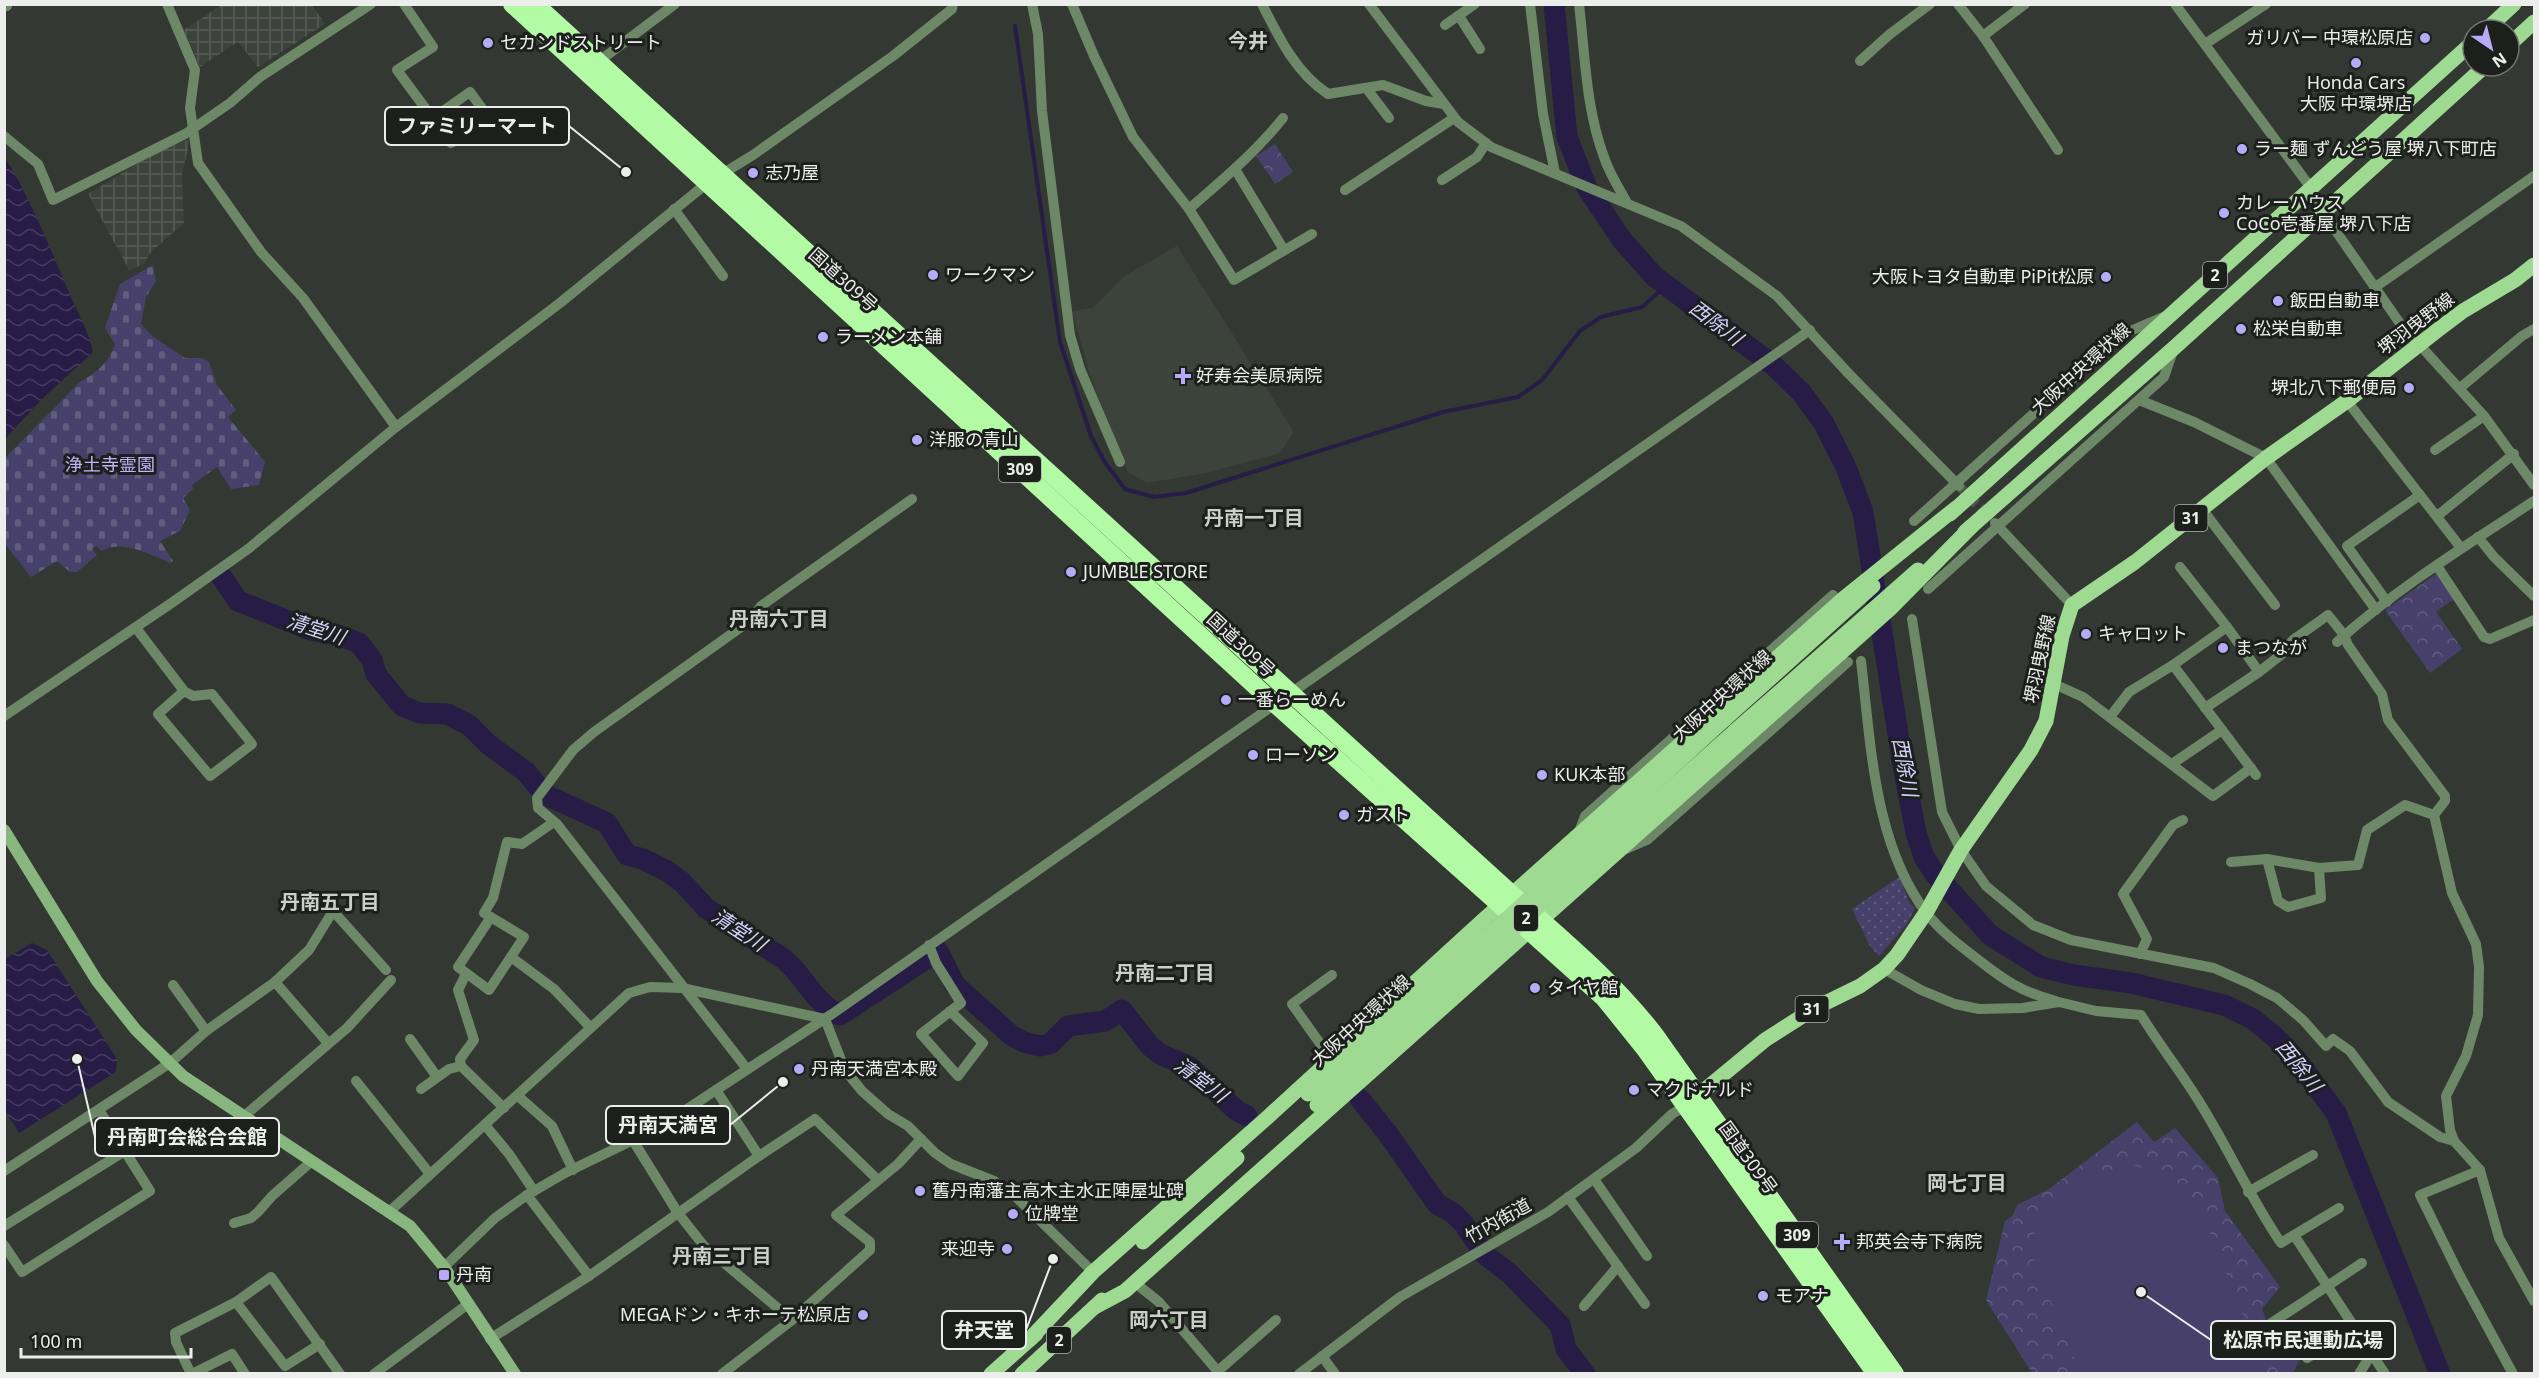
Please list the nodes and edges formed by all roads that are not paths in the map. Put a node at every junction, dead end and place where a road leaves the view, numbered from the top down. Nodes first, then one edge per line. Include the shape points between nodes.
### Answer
1 (167, 4) edge
2 (371, 4) edge
3 (404, 4) edge
4 (512, 4) edge
5 (535, 4) edge
6 (675, 4) edge
7 (953, 4) edge
8 (1032, 4) edge
9 (1072, 4) edge
10 (1262, 4) edge
11 (1369, 4) edge
12 (1475, 4) edge
13 (1530, 4) edge
14 (1580, 4) edge
15 (1930, 4) edge
16 (1958, 4) edge
17 (2025, 4) edge
18 (2175, 4) edge
19 (2514, 4) edge
20 (2270, 5) edge
21 (1459, 16) junction
22 (2499, 18) edge
23 (2535, 22) edge
24 (1444, 25) dead end
25 (2521, 34) edge
26 (1983, 36) junction
27 (2205, 44) junction
28 (1480, 50) dead end
29 (2461, 53) edge
30 (1860, 61) dead end
31 (598, 62) junction
32 (2472, 78) edge
33 (1367, 89) junction
34 (1444, 104) junction
35 (433, 118) junction
36 (1283, 118) dead end
37 (1389, 118) dead end
38 (1454, 118) junction
39 (192, 129) junction
40 (4, 136) edge
41 (1486, 143) junction
42 (2058, 150) dead end
43 (1235, 169) junction
44 (1557, 174) junction
45 (2535, 176) edge
46 (713, 180) junction
47 (1442, 180) dead end
48 (2312, 188) junction
49 (1345, 189) dead end
50 (1622, 201) junction
51 (674, 209) junction
52 (1189, 209) junction
53 (2323, 211) junction
54 (1312, 234) dead end
55 (1284, 250) junction
56 (2535, 265) edge
57 (723, 276) dead end
58 (2374, 288) junction
59 (2172, 313) junction
60 (2535, 329) edge
61 (1810, 330) junction
62 (2419, 345) junction
63 (2175, 347) junction
64 (2460, 388) junction
65 (2139, 400) junction
66 (2347, 401) junction
67 (2484, 416) junction
68 (396, 427) junction
69 (2434, 450) dead end
70 (2514, 454) junction
71 (2266, 458) junction
72 (1120, 462) dead end
73 (1957, 484) junction
74 (2535, 485) edge
75 (2420, 495) junction
76 (912, 499) dead end
77 (2535, 501) edge
78 (2202, 509) junction
79 (2437, 516) junction
80 (1914, 521) dead end
81 (1997, 525) junction
82 (2478, 537) junction
83 (2461, 548) junction
84 (2437, 566) junction
85 (2180, 567) dead end
86 (1928, 589) dead end
87 (1833, 595) dead end
88 (1856, 595) junction
89 (2535, 596) edge
90 (2387, 602) junction
91 (2072, 605) junction
92 (2275, 605) dead end
93 (2376, 610) junction
94 (1912, 619) dead end
95 (2535, 620) edge
96 (1861, 627) junction
97 (2227, 627) junction
98 (136, 628) junction
99 (2341, 639) junction
100 (1861, 661) dead end
101 (1848, 662) dead end
102 (2173, 665) junction
103 (2259, 672) junction
104 (2054, 684) junction
105 (184, 691) junction
106 (1292, 693) junction
107 (1275, 704) junction
108 (2205, 708) junction
109 (4, 716) edge
110 (2109, 717) junction
111 (1730, 725) junction
112 (2222, 730) junction
113 (2172, 764) junction
114 (2434, 815) junction
115 (2183, 820) dead end
116 (554, 822) junction
117 (4, 830) edge
118 (1575, 840) junction
119 (1960, 852) junction
120 (1616, 854) junction
121 (2267, 859) junction
122 (2231, 862) dead end
123 (2319, 868) junction
124 (1506, 901) junction
125 (1928, 909) junction
126 (490, 917) junction
127 (1536, 926) junction
128 (930, 947) junction
129 (2140, 954) junction
130 (511, 957) junction
131 (1884, 969) junction
132 (466, 974) junction
133 (1332, 975) dead end
134 (275, 982) junction
135 (172, 985) dead end
136 (682, 988) junction
137 (2059, 1002) junction
138 (950, 1011) junction
139 (832, 1014) junction
140 (590, 1027) junction
141 (207, 1031) junction
142 (410, 1039) dead end
143 (328, 1043) junction
144 (1331, 1059) junction
145 (170, 1064) junction
146 (461, 1066) junction
147 (747, 1069) junction
148 (437, 1077) junction
149 (356, 1081) dead end
150 (421, 1089) dead end
151 (716, 1090) junction
152 (518, 1096) junction
153 (1313, 1100) junction
154 (1692, 1101) junction
155 (504, 1108) junction
156 (99, 1110) junction
157 (243, 1116) junction
158 (485, 1125) junction
159 (921, 1139) junction
160 (2454, 1141) junction
161 (633, 1142) junction
162 (125, 1151) junction
163 (2313, 1155) dead end
164 (759, 1156) junction
165 (312, 1161) junction
166 (6, 1166) edge
167 (573, 1170) junction
168 (2480, 1170) junction
169 (430, 1174) junction
170 (1594, 1179) junction
171 (878, 1180) junction
172 (2248, 1192) junction
173 (530, 1193) junction
174 (1568, 1197) junction
175 (2339, 1208) dead end
176 (389, 1212) junction
177 (678, 1213) junction
178 (234, 1223) dead end
179 (4, 1226) edge
180 (2294, 1235) junction
181 (4, 1245) edge
182 (1647, 1256) dead end
183 (2362, 1263) dead end
184 (1618, 1266) junction
185 (444, 1267) junction
186 (1093, 1272) junction
187 (589, 1276) junction
188 (1134, 1282) junction
189 (2328, 1286) junction
190 (2535, 1301) edge
191 (236, 1302) junction
192 (468, 1304) junction
193 (1645, 1304) dead end
194 (1584, 1306) dead end
195 (1095, 1307) junction
196 (792, 1320) junction
197 (1276, 1320) dead end
198 (2270, 1324) dead end
199 (2354, 1327) junction
200 (490, 1339) junction
201 (1029, 1340) junction
202 (320, 1344) junction
203 (2372, 1353) junction
204 (1322, 1356) junction
205 (2307, 1358) dead end
206 (506, 1367) edge
207 (1219, 1372) edge
208 (192, 1374) edge
209 (245, 1374) edge
210 (340, 1374) edge
211 (374, 1374) edge
212 (515, 1374) edge
213 (722, 1374) edge
214 (991, 1374) edge
215 (1022, 1374) edge
216 (1299, 1374) edge
217 (1335, 1374) edge
218 (1876, 1374) edge
219 (1895, 1374) edge
220 (2359, 1374) edge
221 (2385, 1374) edge
222 (2513, 1374) edge

1 - 39 street via 195,70 190,108
2 - 39 street via 260,77
3 - 35 street via 433,47 397,70
4 - 46 highway, 国道309号 / 309
5 - 31 highway, 国道309号 / 309
6 - 31 street
7 - 46 street via 952,9 893,56
8 - 72 street via 1070,334 1080,369
9 - 52 street via 1133,137
10 - 33 street via 1288,53 1311,83 1328,94
11 - 34 street
12 - 21 street
13 - 44 street via 1543,114
14 - 50 street via 1597,136
15 - 30 street
16 - 26 street
17 - 26 street
18 - 27 street
19 - 22 main road
20 - 27 street
21 - 24 street
21 - 28 street
23 - 25 main road
26 - 42 street
27 - 48 street
29 - 48 main road, 大阪中央環状線 / 2
31 - 46 highway, 国道309号 / 309 via 653,110
32 - 53 main road, 2
33 - 34 street via 1383,85
33 - 37 street
34 - 38 street
35 - 35 street via 452,143 489,118 470,92
36 - 43 street
38 - 41 street
38 - 49 street
39 - 40 street via 53,200 38,164
39 - 68 street via 198,163
41 - 44 street
41 - 47 street via 1477,157
43 - 52 street
43 - 55 street
44 - 50 street
45 - 58 street
46 - 51 street
46 - 106 highway, 国道309号 / 309
46 - 107 highway, 国道309号 / 309
48 - 53 street
48 - 59 main road, 大阪中央環状線 / 2
50 - 61 street via 1681,226 1777,296
51 - 57 street
51 - 68 street via 560,303
52 - 55 street via 1234,280
53 - 58 street
53 - 63 main road, 2
54 - 55 street
56 - 62 main road, 堺羽曳野線 / 31 via 2463,311
58 - 62 street
59 - 73 street via 2128,332 2109,346
59 - 88 main road, 大阪中央環状線 / 2
60 - 64 street
61 - 73 street
61 - 106 street
62 - 64 street
62 - 66 main road, 堺羽曳野線 / 31
63 - 65 street via 2164,377
63 - 96 main road, 2
64 - 67 street
65 - 71 street
65 - 81 street
66 - 71 main road, 堺羽曳野線 / 31
66 - 75 street
67 - 69 street
67 - 70 street
68 - 98 street via 248,549
70 - 74 street
70 - 79 street
71 - 78 main road, 堺羽曳野線 / 31
71 - 93 street
73 - 80 street
75 - 79 street
75 - 90 street via 2346,546
76 - 116 street via 761,606 751,620 573,750 537,798 538,808
77 - 82 street
78 - 91 main road, 堺羽曳野線 / 31
78 - 92 street
79 - 83 street
81 - 86 street
81 - 91 street
82 - 83 street
82 - 89 street
83 - 84 street
84 - 90 street
84 - 95 street via 2484,637 2490,639
85 - 97 street
87 - 118 street via 1586,816
88 - 111 main road, 大阪中央環状線 / 2
88 - 118 main road
90 - 93 street
91 - 104 main road, 堺羽曳野線 / 31
93 - 99 street
94 - 119 street via 1942,812
96 - 111 main road, 大阪中央環状線 / 2
96 - 120 main road
97 - 102 street
97 - 103 street
98 - 105 street
98 - 109 street
99 - 103 street via 2328,615 2293,640
99 - 114 street via 2382,694 2388,720 2445,796
100 - 125 street via 1881,807 1897,860
101 - 120 street via 1647,840
102 - 108 street
102 - 110 street via 2129,692
103 - 108 street
104 - 110 street via 2083,697
104 - 119 main road, 堺羽曳野線 / 31 via 2046,721 2031,750
105 - 105 street via 193,696 212,694 252,744 210,776 158,714
106 - 107 street
106 - 124 highway, 国道309号 / 309
107 - 124 highway, 国道309号 / 309
107 - 128 street
108 - 112 street
110 - 113 street
111 - 153 main road, 大阪中央環状線 / 2, bridge via 1512,914
112 - 113 street
112 - 113 street via 2253,772 2213,796
114 - 123 street via 2405,806 2367,830 2358,865
114 - 160 street via 2452,893 2476,944 2479,967 2478,1015 2466,1056 2446,1096
115 - 129 street via 2173,825 2123,894 2147,939
116 - 126 street via 522,844 507,842 493,898 484,913
116 - 136 street
117 - 145 street via 97,981 136,1030
118 - 124 main road
119 - 125 main road, 堺羽曳野線 / 31
119 - 129 street via 1986,886 2033,925 2071,940
120 - 127 main road
121 - 122 street
121 - 123 street
121 - 123 street via 2278,901 2288,907 2321,897
124 - 127 highway, 国道309号 / 309
124 - 144 main road
125 - 131 main road, 堺羽曳野線 / 31
125 - 137 street via 1946,935 1997,975 2028,994
126 - 130 street via 524,937
126 - 132 street via 458,968
127 - 154 highway, 国道309号 / 309
127 - 188 main road
128 - 138 street via 961,1003
128 - 139 street
129 - 160 street via 2214,968 2277,998 2326,1046 2333,1039 2350,1051 2388,1102 2440,1137
130 - 132 street via 489,990
130 - 140 street via 554,989
131 - 137 street via 1921,990 1979,1009
131 - 154 main road, 堺羽曳野線 / 31 via 1765,1040
132 - 146 street via 458,990 474,1040 460,1059
133 - 144 street via 1292,1004
134 - 141 street
134 - 143 street
134 - 143 street via 309,950 333,911 388,975 346,1028
135 - 141 street
136 - 139 street
136 - 140 street via 650,987 629,993
136 - 147 street
137 - 172 street via 2096,1011 2141,1015 2196,1096
138 - 138 street via 921,1034 958,1076 983,1043
139 - 147 street
139 - 159 street via 845,1070 862,1091
140 - 152 street
141 - 145 street
142 - 148 street
143 - 157 street
144 - 186 main road
145 - 156 street
145 - 157 street
146 - 148 street
146 - 155 street
147 - 151 street
148 - 150 street
149 - 169 street
151 - 161 street
151 - 164 street
152 - 155 street
152 - 167 street via 552,1126
153 - 195 main road, 大阪中央環状線 / 2
153 - 201 main road, 大阪中央環状線 / 2
154 - 170 street, 竹内街道
154 - 218 highway, 国道309号 / 309
154 - 219 highway, 国道309号 / 309
155 - 158 street
156 - 162 street
156 - 166 street
157 - 165 street
158 - 169 street
158 - 173 street via 509,1154
159 - 171 street
159 - 186 street via 951,1164 994,1181 1016,1197
160 - 168 street
161 - 167 street
161 - 177 street
162 - 179 street
162 - 181 street via 150,1191 22,1272
163 - 172 street
164 - 171 street via 815,1119
164 - 177 street
165 - 176 street
165 - 178 street via 251,1218
167 - 173 street
168 - 190 street via 2499,1238
168 - 222 street via 2420,1195
169 - 176 street
170 - 174 street, 竹内街道
170 - 182 street
171 - 196 street via 836,1215 870,1242 870,1250
172 - 180 street via 2280,1243
173 - 185 street via 495,1218
173 - 187 street
174 - 184 street
174 - 204 street, 竹内街道 via 1513,1234 1400,1297
175 - 180 street
176 - 185 street via 410,1226
177 - 187 street
177 - 196 street via 704,1246
180 - 189 street
183 - 189 street
184 - 193 street
184 - 194 street
185 - 192 street
186 - 201 main road
187 - 200 street
188 - 195 main road
188 - 207 street via 1159,1302
189 - 198 street
189 - 199 street
191 - 202 street via 285,1366
191 - 202 street via 271,1277
191 - 208 street via 175,1333
192 - 200 street
192 - 211 street
195 - 215 main road, 大阪中央環状線 / 2
196 - 213 street
197 - 207 street
199 - 203 street
199 - 205 street
200 - 206 street
201 - 214 main road, 大阪中央環状線 / 2
202 - 210 street
203 - 220 street
203 - 221 street
204 - 216 street, 竹内街道
204 - 217 street
206 - 212 street
208 - 209 street via 232,1354

